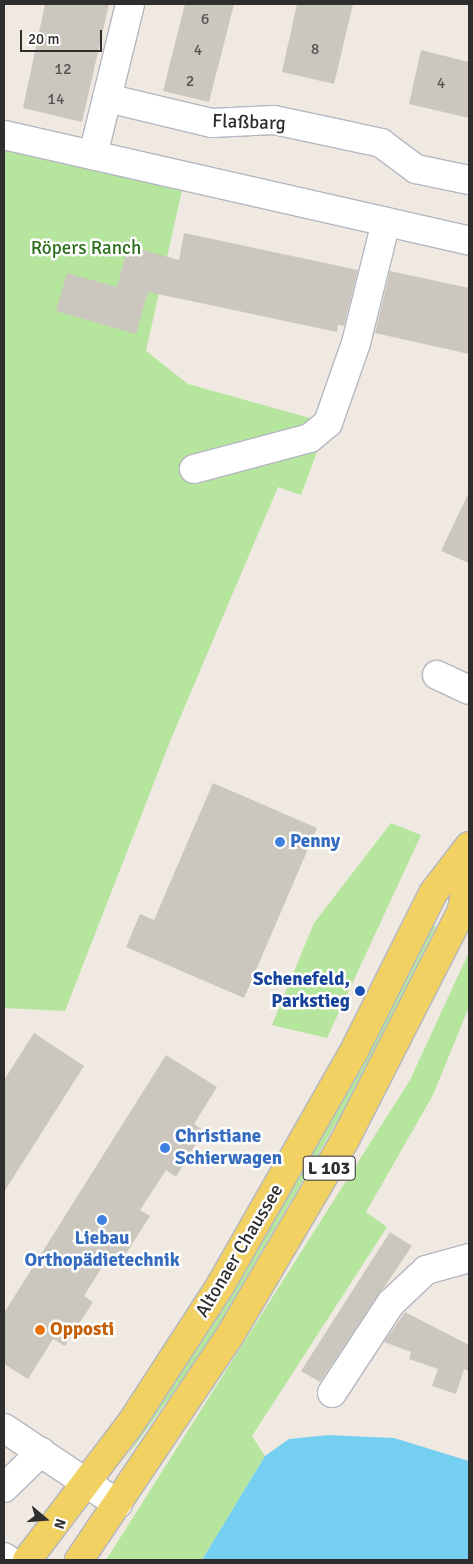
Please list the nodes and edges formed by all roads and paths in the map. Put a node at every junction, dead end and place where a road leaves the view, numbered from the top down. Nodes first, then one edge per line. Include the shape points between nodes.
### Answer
1 (130, 4) edge
2 (107, 98) junction
3 (4, 135) edge
4 (93, 155) junction
5 (469, 180) edge
6 (386, 222) junction
7 (469, 241) edge
8 (194, 470) dead end
9 (437, 675) dead end
10 (469, 690) edge
11 (469, 846) edge
12 (469, 866) edge
13 (469, 1258) edge
14 (332, 1393) dead end
15 (4, 1428) edge
16 (41, 1452) junction
17 (6, 1479) edge
18 (87, 1482) junction
19 (118, 1504) junction
20 (4, 1557) edge
21 (8, 1560) edge
22 (27, 1560) edge
23 (79, 1560) edge

1 - 2 street
2 - 4 street
2 - 5 street, Flaßbarg via 212,123 274,120 349,136 381,144 416,169
3 - 4 street
4 - 6 street
6 - 7 street
6 - 8 street via 356,343 328,423 310,438
9 - 10 street
11 - 18 main road, Altonaer Chaussee / L 103 via 433,893 352,1055 259,1223 173,1359
12 - 19 main road, Altonaer Chaussee / L 103 via 462,910 344,1140 234,1329
13 - 14 street via 426,1270 391,1303
15 - 16 street
16 - 17 street
16 - 18 street
18 - 19 street
18 - 22 main road, Altonaer Chaussee / L 103
19 - 23 main road, Altonaer Chaussee / L 103
20 - 21 street

